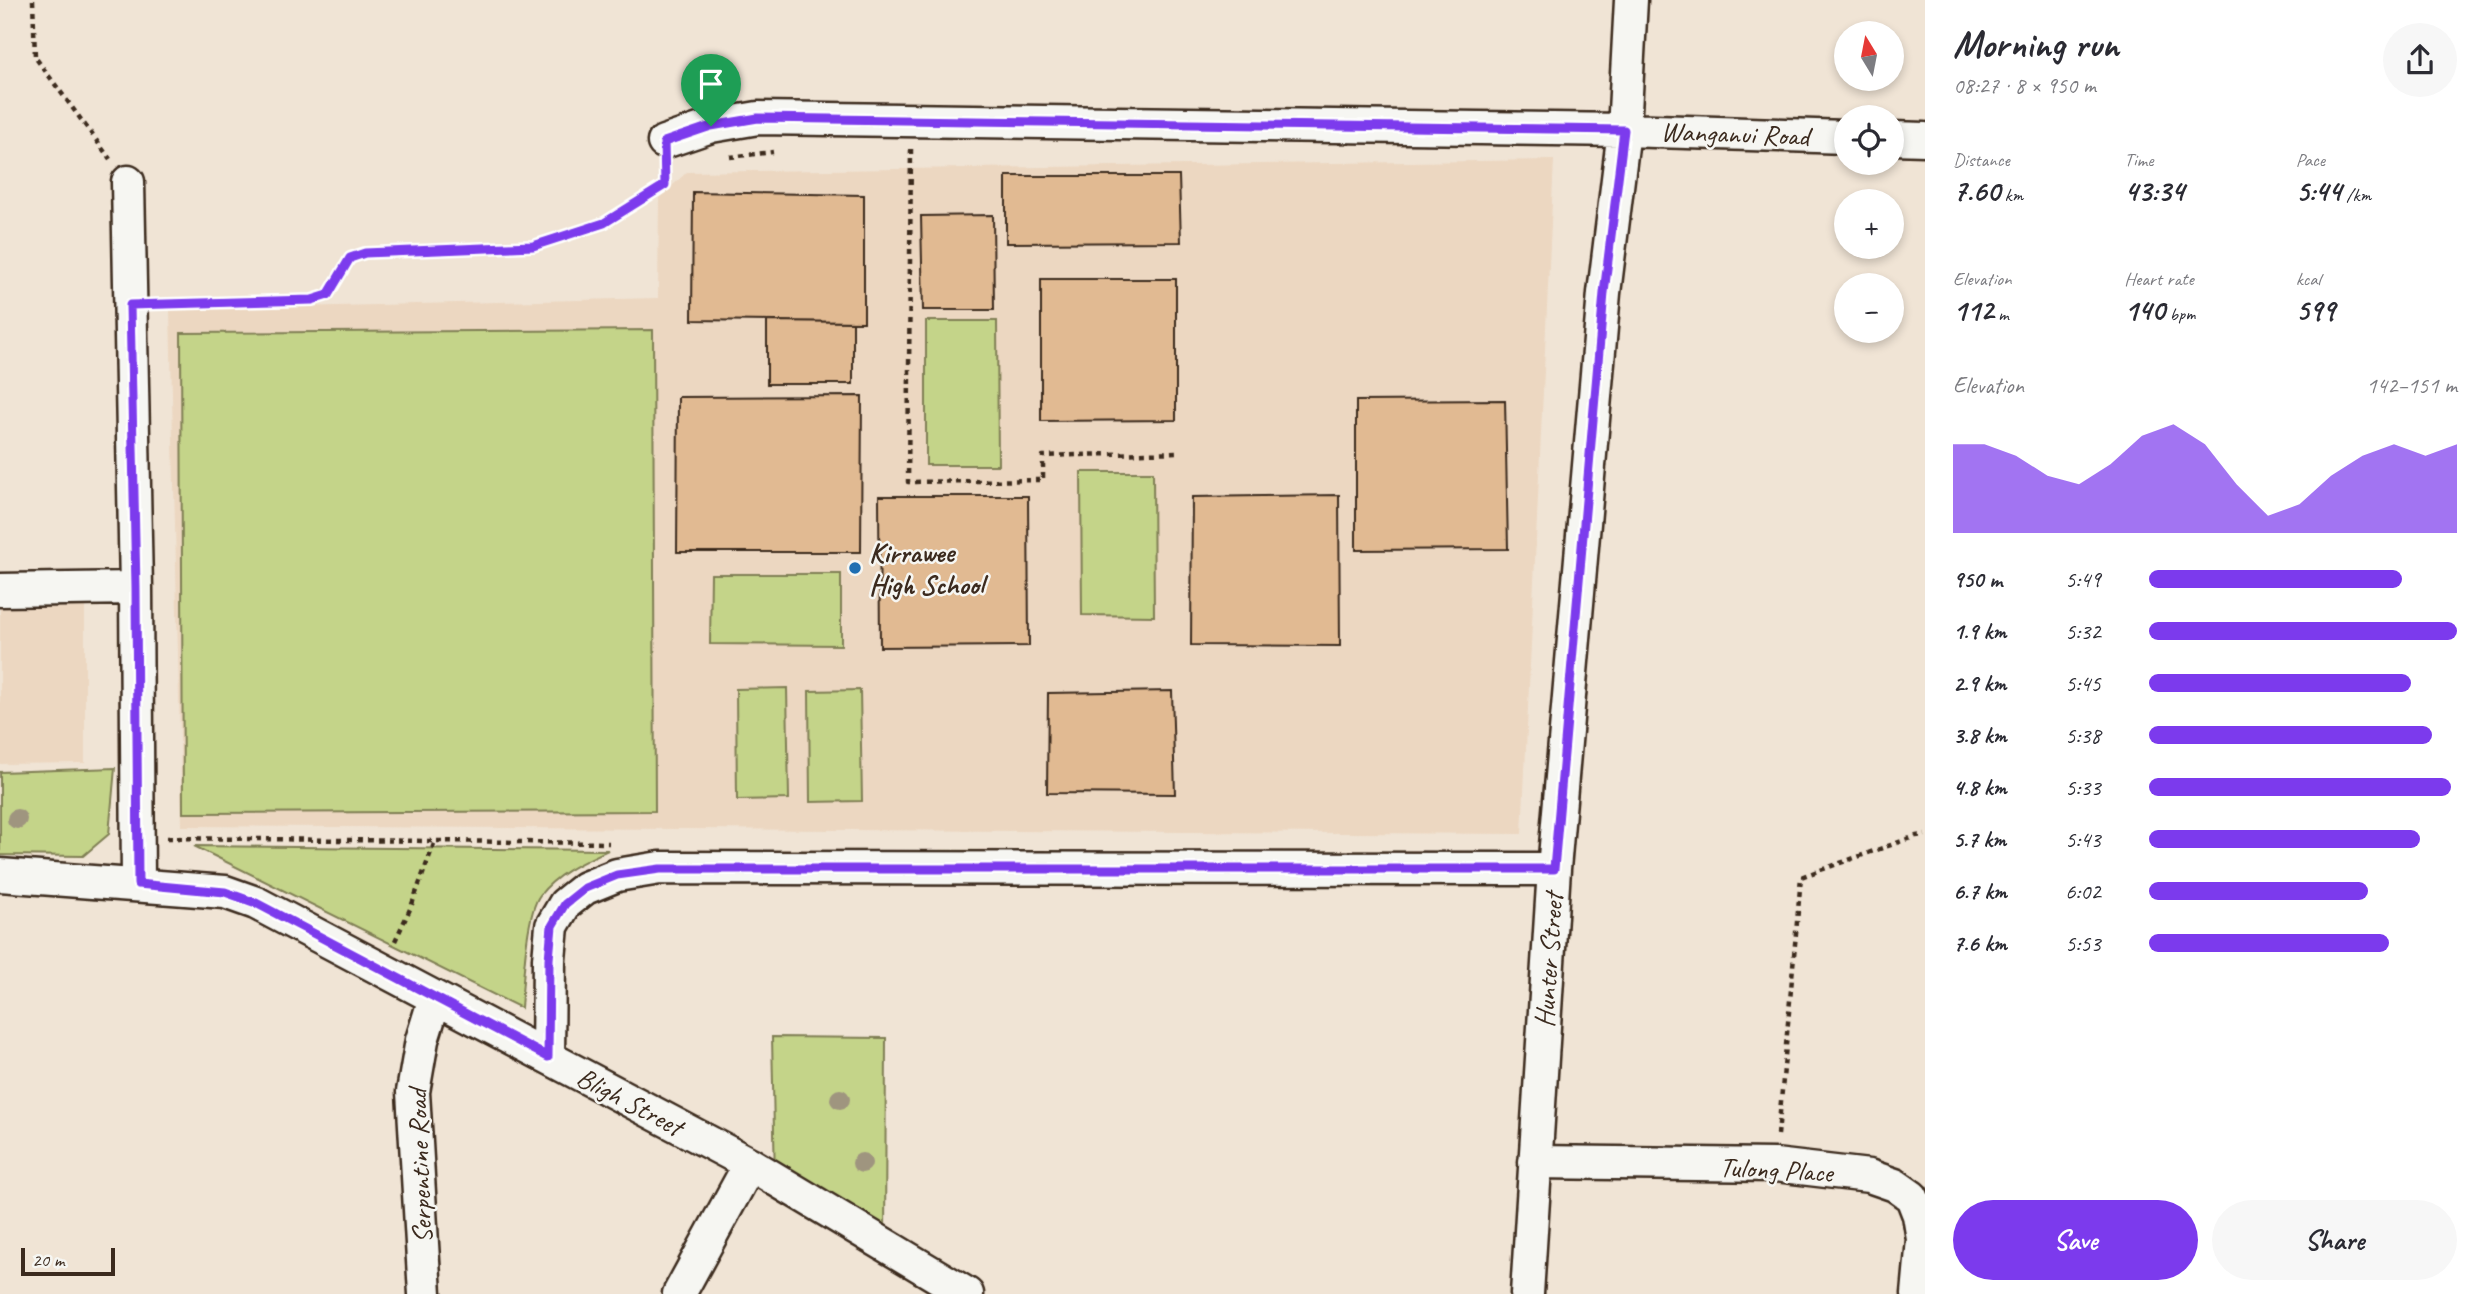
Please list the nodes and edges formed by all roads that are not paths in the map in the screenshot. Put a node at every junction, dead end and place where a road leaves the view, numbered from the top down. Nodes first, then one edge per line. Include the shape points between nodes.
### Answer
1 (1631, 0) edge
2 (1624, 130) junction
3 (1834, 137) edge
4 (1904, 138) edge
5 (1925, 139) edge
6 (664, 142) road end
7 (128, 182) road end
8 (136, 588) junction
9 (0, 590) edge
10 (1554, 869) junction
11 (0, 875) edge
12 (138, 884) junction
13 (435, 998) junction
14 (548, 1057) junction
15 (1535, 1162) junction
16 (750, 1164) junction
17 (425, 1294) edge
18 (679, 1294) edge
19 (967, 1294) edge
20 (1527, 1294) edge
21 (1918, 1294) edge

1 - 2 street, Hunter Street
2 - 3 street, Wanganui Road
2 - 6 street, Wanganui Road via 758,118 711,126
2 - 10 street, Hunter Street via 1605,280
4 - 5 street
7 - 8 street
8 - 9 street
8 - 12 street
10 - 14 street via 660,869 617,875 585,888 565,904 552,926
10 - 15 street, Hunter Street
11 - 12 street, Bligh Street
12 - 13 street, Bligh Street via 225,892 256,903
13 - 14 street, Bligh Street
13 - 17 street, Serpentine Road via 413,1092
14 - 16 street, Bligh Street
15 - 20 street, Hunter Street
15 - 21 street, Tulong Place via 1775,1166 1869,1175 1912,1197 1923,1239
16 - 18 street
16 - 19 street, Bligh Street

